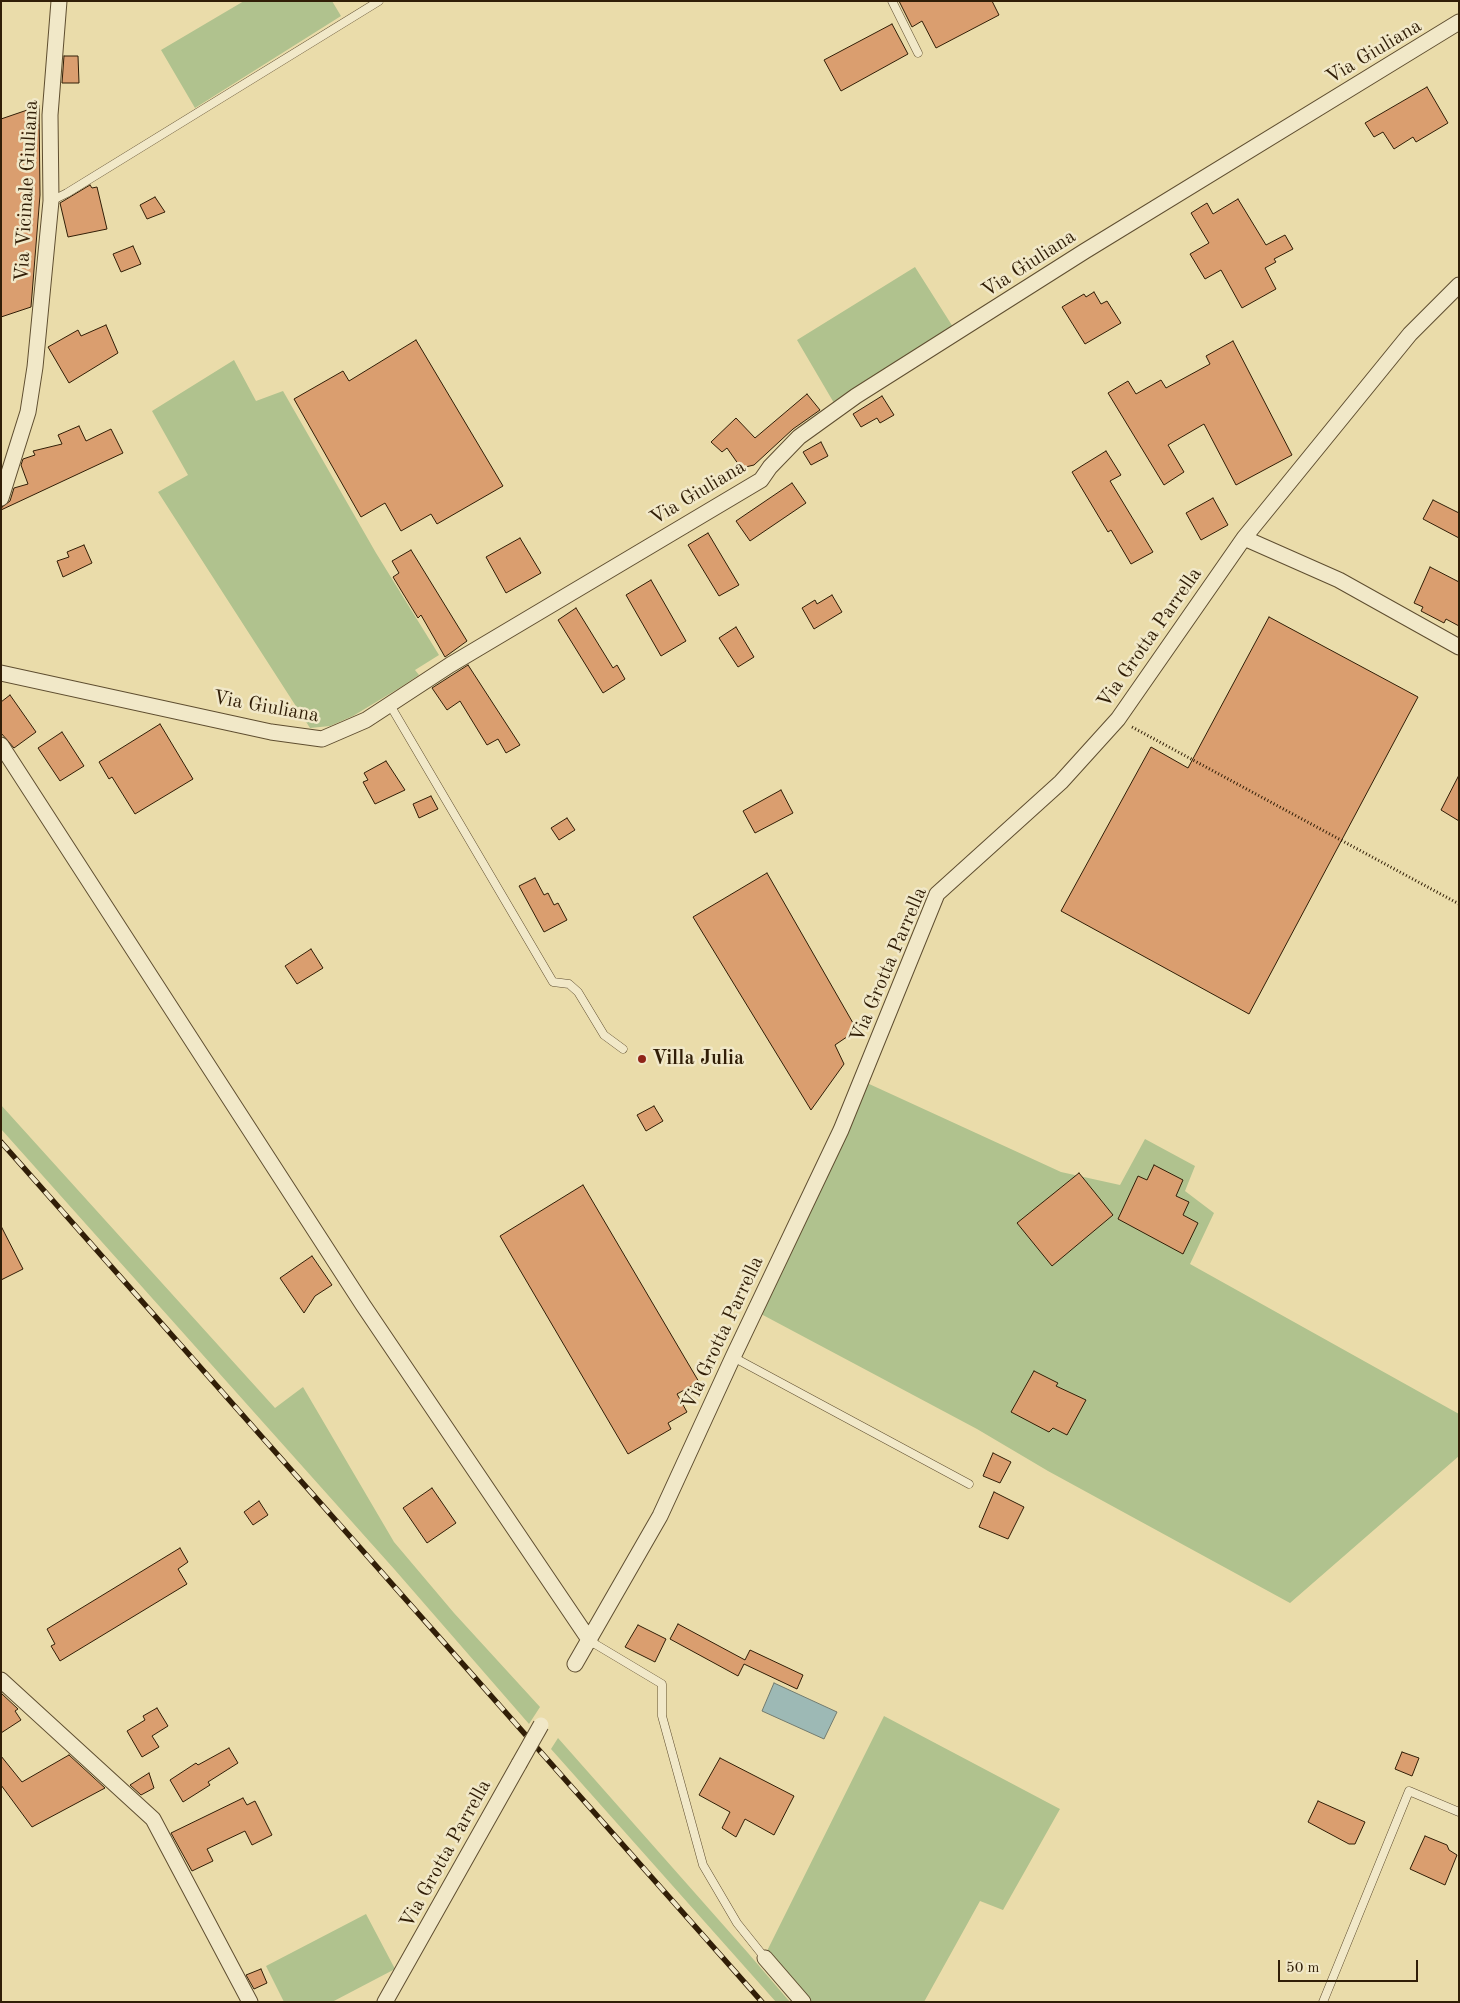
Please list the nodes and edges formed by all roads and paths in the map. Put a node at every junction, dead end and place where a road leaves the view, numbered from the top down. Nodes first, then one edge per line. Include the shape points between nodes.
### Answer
1 (59, 1) edge
2 (380, 1) edge
3 (892, 1) edge
4 (1458, 24) edge
5 (918, 53) dead end
6 (51, 201) junction
7 (1459, 285) edge
8 (1, 498) edge
9 (1244, 538) junction
10 (1459, 647) edge
11 (1, 673) edge
12 (390, 704) junction
13 (1118, 719) junction
14 (1, 745) edge
15 (1459, 904) edge
16 (622, 1049) dead end
17 (733, 1357) junction
18 (969, 1484) dead end
19 (590, 1641) junction
20 (576, 1664) dead end
21 (1, 1680) edge
22 (541, 1725) dead end
23 (1459, 1812) edge
24 (765, 1958) joint
25 (250, 2002) edge
26 (385, 2002) edge
27 (803, 2002) edge
28 (1324, 2002) edge

1 - 6 street, Via Vicinale Giuliana via 50,115
2 - 6 lane
3 - 5 lane
4 - 12 street, Via Giuliana via 1085,251 856,396 798,437 761,480
6 - 8 street, Via Vicinale Giuliana via 28,412
7 - 9 street, Via Grotta Parrella via 1410,334
9 - 10 street via 1339,580
9 - 13 street, Via Grotta Parrella
11 - 12 street, Via Giuliana via 271,732 322,740 366,720
12 - 16 lane via 553,982 569,984 578,992 604,1035
13 - 15 path
13 - 17 street, Via Grotta Parrella via 1061,782 938,894 842,1130
14 - 19 street via 363,1304
17 - 18 lane
17 - 19 street, Via Grotta Parrella via 660,1516
19 - 20 street, Via Grotta Parrella
19 - 24 lane via 662,1684 662,1716 704,1865 737,1923
21 - 25 street via 153,1819
22 - 26 street, Via Grotta Parrella, bridge
23 - 28 lane via 1410,1791
24 - 27 street

